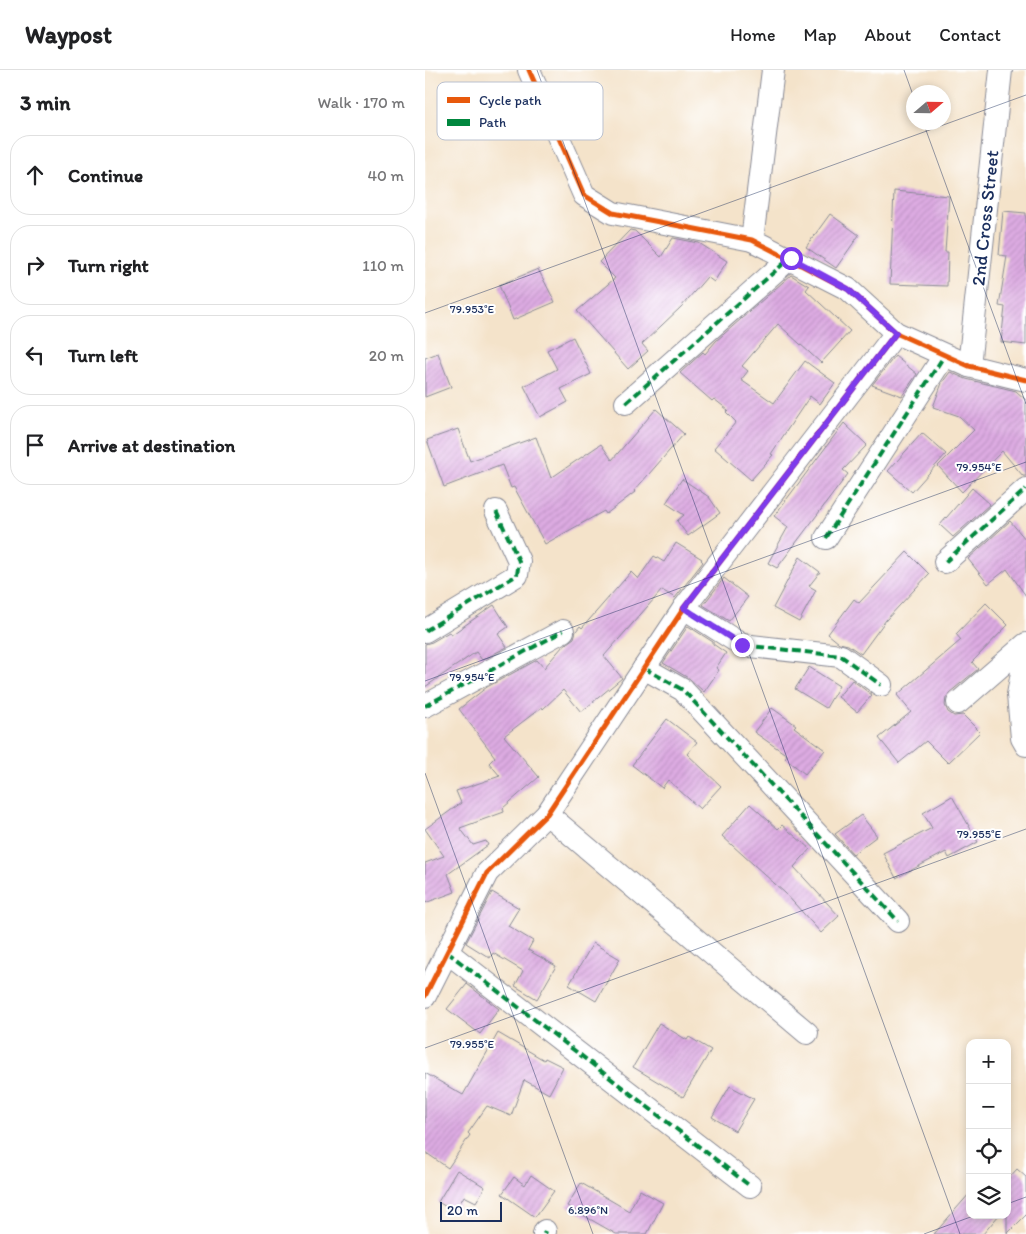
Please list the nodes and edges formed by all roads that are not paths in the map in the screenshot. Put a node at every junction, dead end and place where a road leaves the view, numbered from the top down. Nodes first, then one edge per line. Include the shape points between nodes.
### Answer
1 (529, 70) edge
2 (773, 70) edge
3 (1001, 70) edge
4 (534, 82) edge
5 (559, 140) edge
6 (752, 240) junction
7 (791, 258) junction
8 (896, 333) junction
9 (944, 356) junction
10 (969, 366) junction
11 (1026, 380) edge
12 (626, 403) dead end
13 (1026, 489) edge
14 (496, 511) dead end
15 (826, 538) dead end
16 (945, 562) dead end
17 (684, 608) junction
18 (425, 631) edge
19 (563, 631) dead end
20 (1026, 644) edge
21 (1026, 650) edge
22 (644, 668) junction
23 (881, 685) dead end
24 (957, 703) dead end
25 (425, 706) edge
26 (1026, 745) edge
27 (547, 814) junction
28 (898, 921) dead end
29 (447, 952) junction
30 (425, 996) edge
31 (807, 1033) dead end
32 (750, 1186) dead end

1 - 4 street
2 - 6 street
3 - 10 street, 2nd Cross Street
5 - 6 street via 583,195 613,213
6 - 7 street
7 - 8 street via 848,289
7 - 12 street
8 - 9 street
8 - 17 street
9 - 10 street
9 - 15 street
10 - 11 street
13 - 16 street
14 - 18 street via 519,561 517,575
17 - 22 street
17 - 23 street via 742,645 841,656
19 - 25 street
20 - 24 street
21 - 26 street via 1018,695 1022,738
22 - 27 street
22 - 28 street via 683,690
27 - 29 street via 487,873
27 - 31 street
29 - 30 street
29 - 32 street

